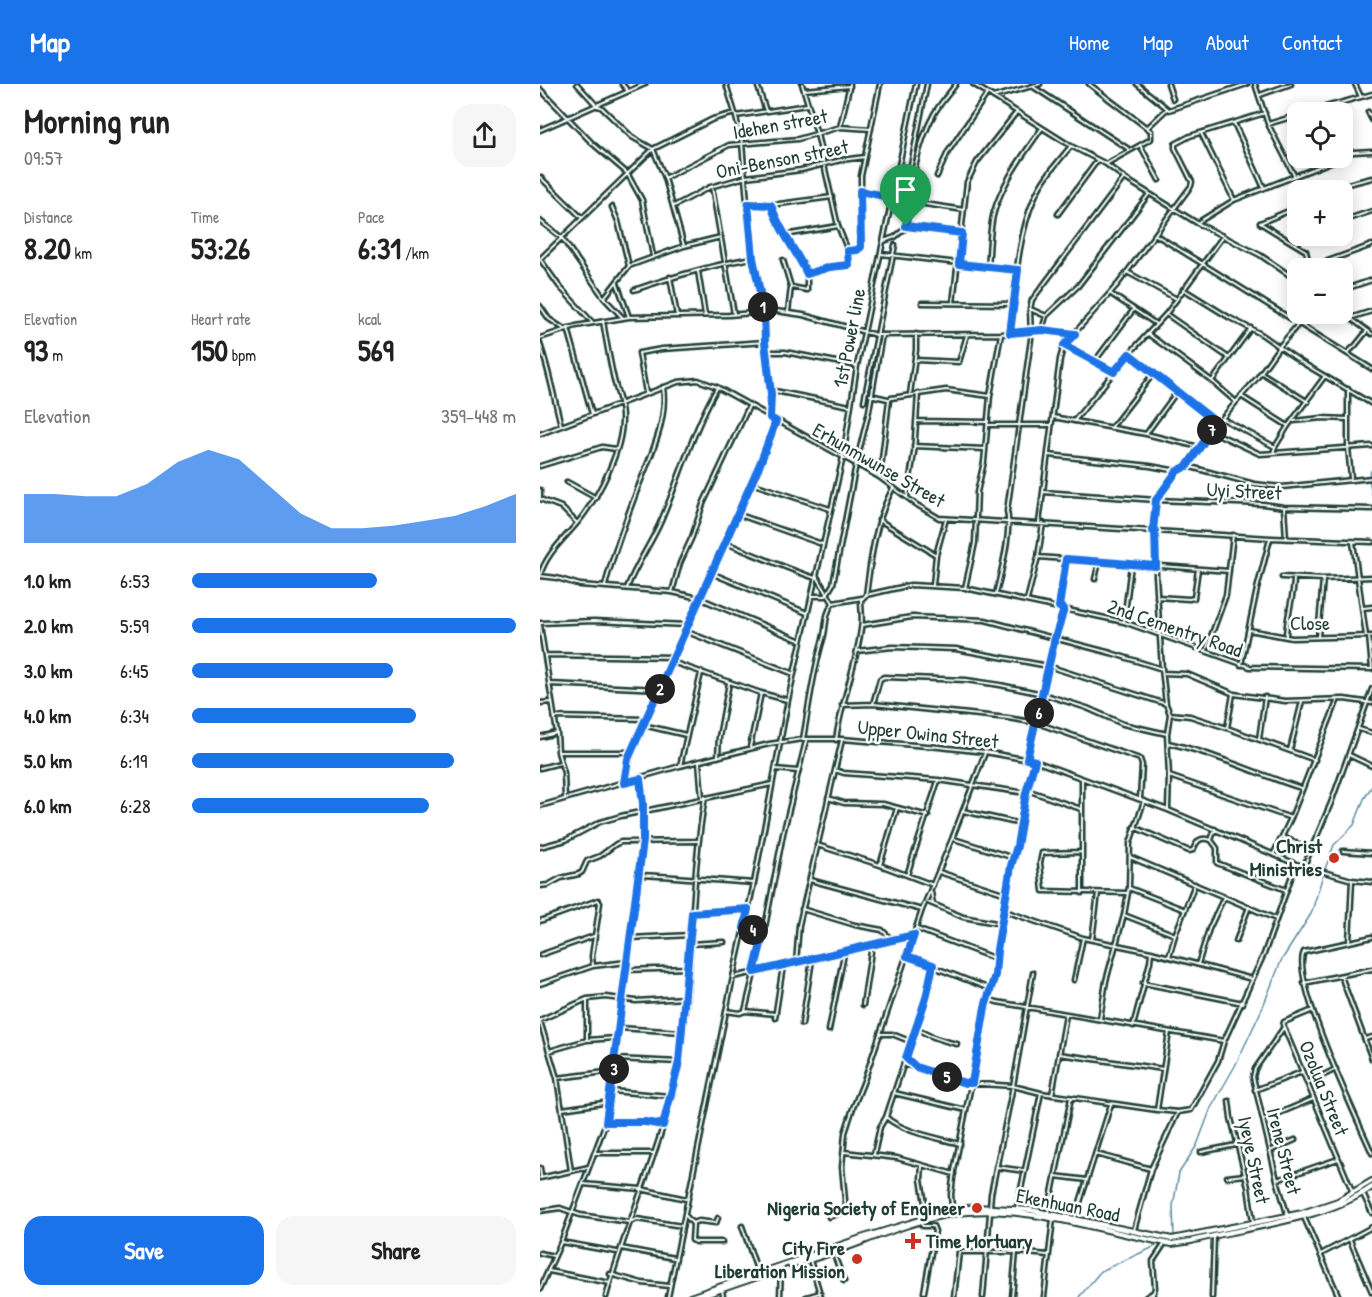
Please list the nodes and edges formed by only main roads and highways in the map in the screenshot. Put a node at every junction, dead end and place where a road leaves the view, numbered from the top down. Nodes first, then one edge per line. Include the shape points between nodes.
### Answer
1 (1372, 1181) edge
2 (1372, 1187) edge
3 (990, 1210) junction
4 (1303, 1214) junction
5 (1289, 1218) junction
6 (690, 1297) edge
7 (699, 1297) edge

1 - 4 main road, Ekenhuan Road via 1338,1201
2 - 4 main road, Ekenhuan Road via 1339,1204
3 - 5 main road, Ekenhuan Road via 1048,1213 1172,1239
3 - 5 main road, Ekenhuan Road via 1172,1244
3 - 6 main road, Ekenhuan Road via 952,1210 927,1216
3 - 7 main road, Ekenhuan Road via 920,1223
4 - 5 main road, Ekenhuan Road

